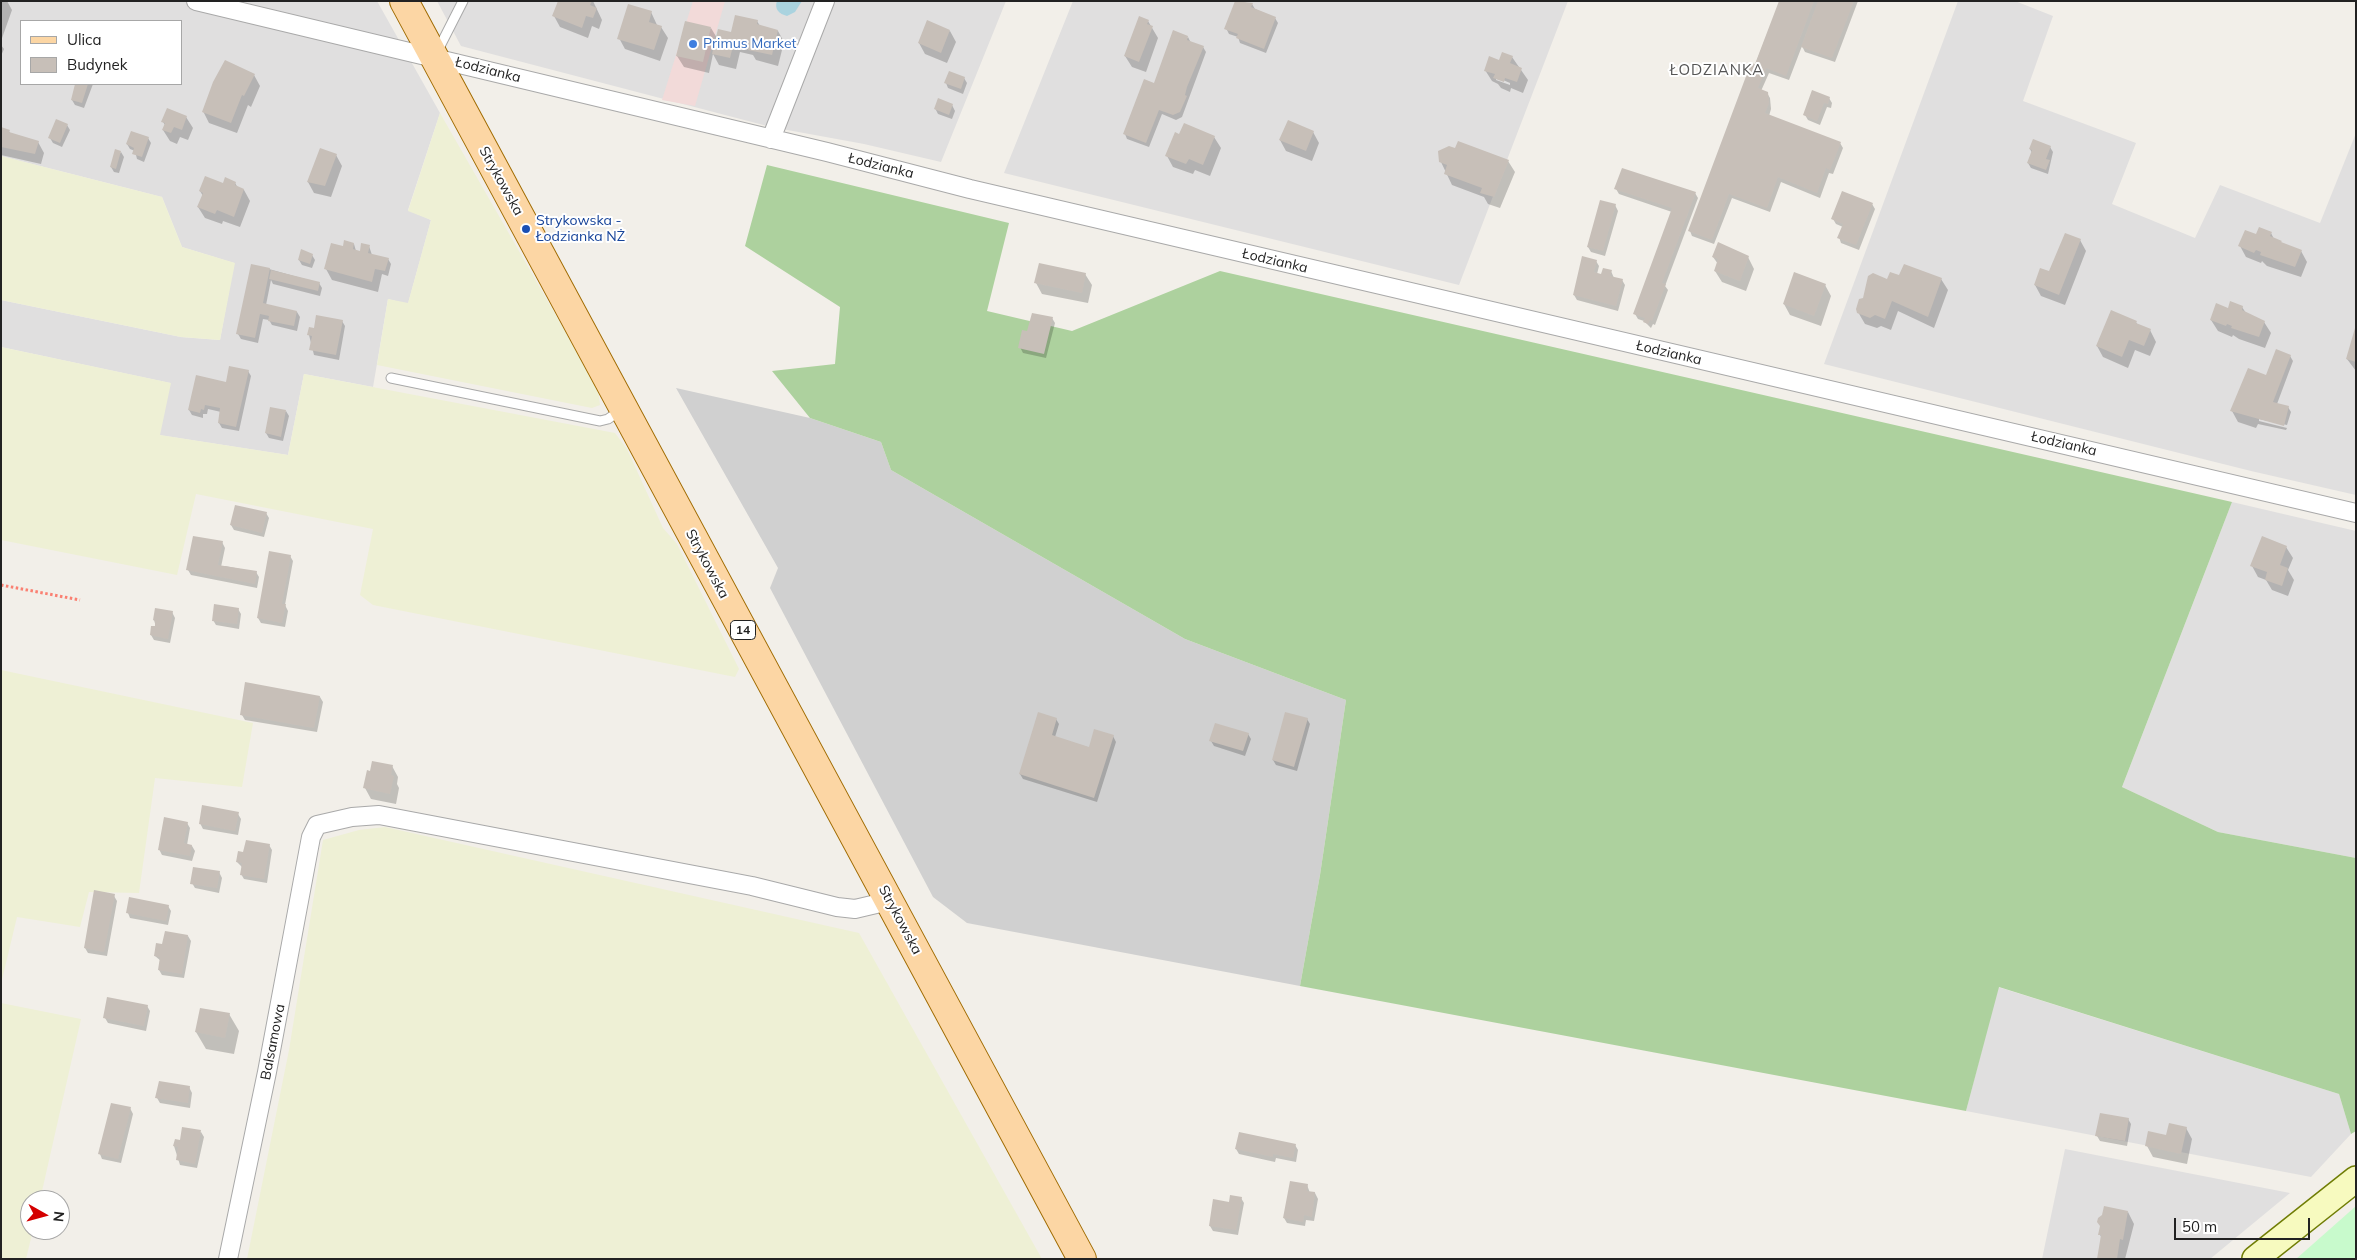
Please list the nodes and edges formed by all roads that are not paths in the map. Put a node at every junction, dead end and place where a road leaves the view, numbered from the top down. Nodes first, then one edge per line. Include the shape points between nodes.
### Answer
1 (196, 1) edge
2 (404, 1) edge
3 (463, 1) edge
4 (825, 1) edge
5 (434, 57) junction
6 (771, 139) junction
7 (391, 378) dead end
8 (624, 409) junction
9 (2356, 513) edge
10 (889, 901) junction
11 (2356, 1179) edge
12 (228, 1259) edge
13 (1082, 1259) edge
14 (2255, 1259) edge

1 - 5 street, Łodzianka
2 - 5 main road, Strykowska / 14
3 - 5 lane
4 - 6 street
5 - 6 street, Łodzianka
5 - 8 main road, Strykowska / 14
6 - 9 street, Łodzianka via 980,191
7 - 8 lane via 600,421
8 - 10 main road, Strykowska / 14
10 - 12 street, Balsamowa via 855,909 837,907 752,886 379,815 352,816 317,825 311,837
10 - 13 main road, Strykowska / 14
11 - 14 street

